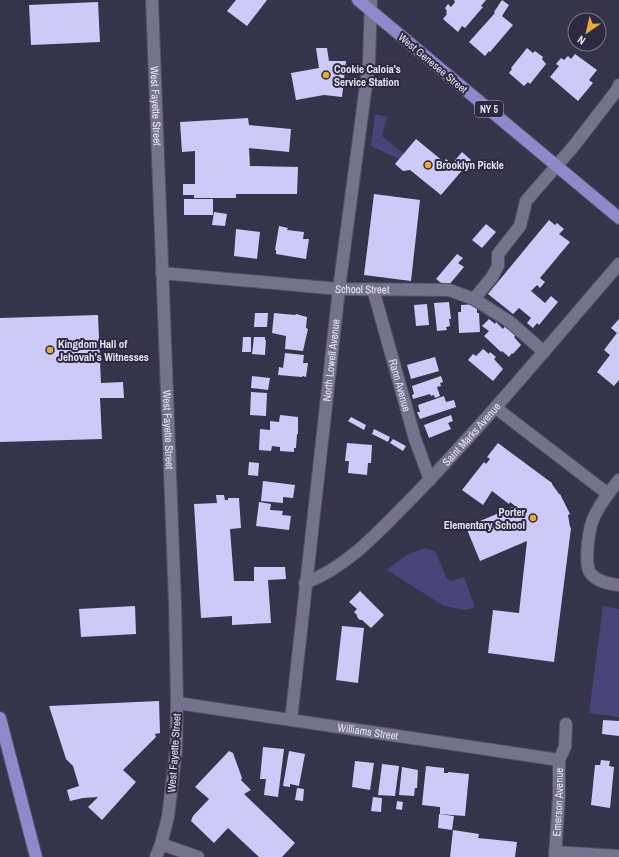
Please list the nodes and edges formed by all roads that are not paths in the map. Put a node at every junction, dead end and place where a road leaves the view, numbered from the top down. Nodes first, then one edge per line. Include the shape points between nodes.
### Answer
1 (152, 0) edge
2 (358, 0) edge
3 (371, 6) edge
4 (618, 88) edge
5 (558, 166) junction
6 (619, 218) edge
7 (619, 264) edge
8 (162, 272) junction
9 (339, 289) junction
10 (373, 289) junction
11 (474, 299) junction
12 (544, 352) junction
13 (496, 408) junction
14 (430, 480) junction
15 (619, 480) edge
16 (608, 494) junction
17 (306, 583) junction
18 (619, 585) edge
19 (177, 703) junction
20 (0, 718) edge
21 (291, 720) junction
22 (566, 724) dead end
23 (559, 760) junction
24 (161, 844) junction
25 (555, 855) edge
26 (619, 856) edge
27 (36, 857) edge
28 (156, 857) edge
29 (198, 857) edge

1 - 8 street, West Fayette Street
2 - 3 main road, West Genesee Street / NY 5
3 - 5 main road, West Genesee Street / NY 5
3 - 9 street, North Lowell Avenue via 369,62
4 - 5 street
5 - 6 main road, West Genesee Street / NY 5
5 - 11 street via 526,201 520,226 498,254 498,266
7 - 12 street, Saint Marks Avenue
8 - 9 street, School Street
8 - 19 street, West Fayette Street
9 - 10 street, School Street
9 - 17 street, North Lowell Avenue
10 - 11 street, School Street via 449,290
10 - 14 street, Rann Avenue via 415,439
11 - 12 street, School Street via 510,322
12 - 13 street, Saint Marks Avenue
13 - 14 street, Saint Marks Avenue
13 - 16 street
14 - 17 street, Saint Marks Avenue via 358,551 321,577
15 - 16 street
16 - 18 street via 594,516 587,552 587,567 590,574 600,581
17 - 21 street, North Lowell Avenue
19 - 21 street, Williams Street
19 - 24 street, West Fayette Street via 176,751 168,817
20 - 27 main road
21 - 23 street, Williams Street
22 - 23 street, Emerson Avenue via 565,747
23 - 25 street, Emerson Avenue
24 - 28 street, West Fayette Street
24 - 29 street
25 - 26 street

